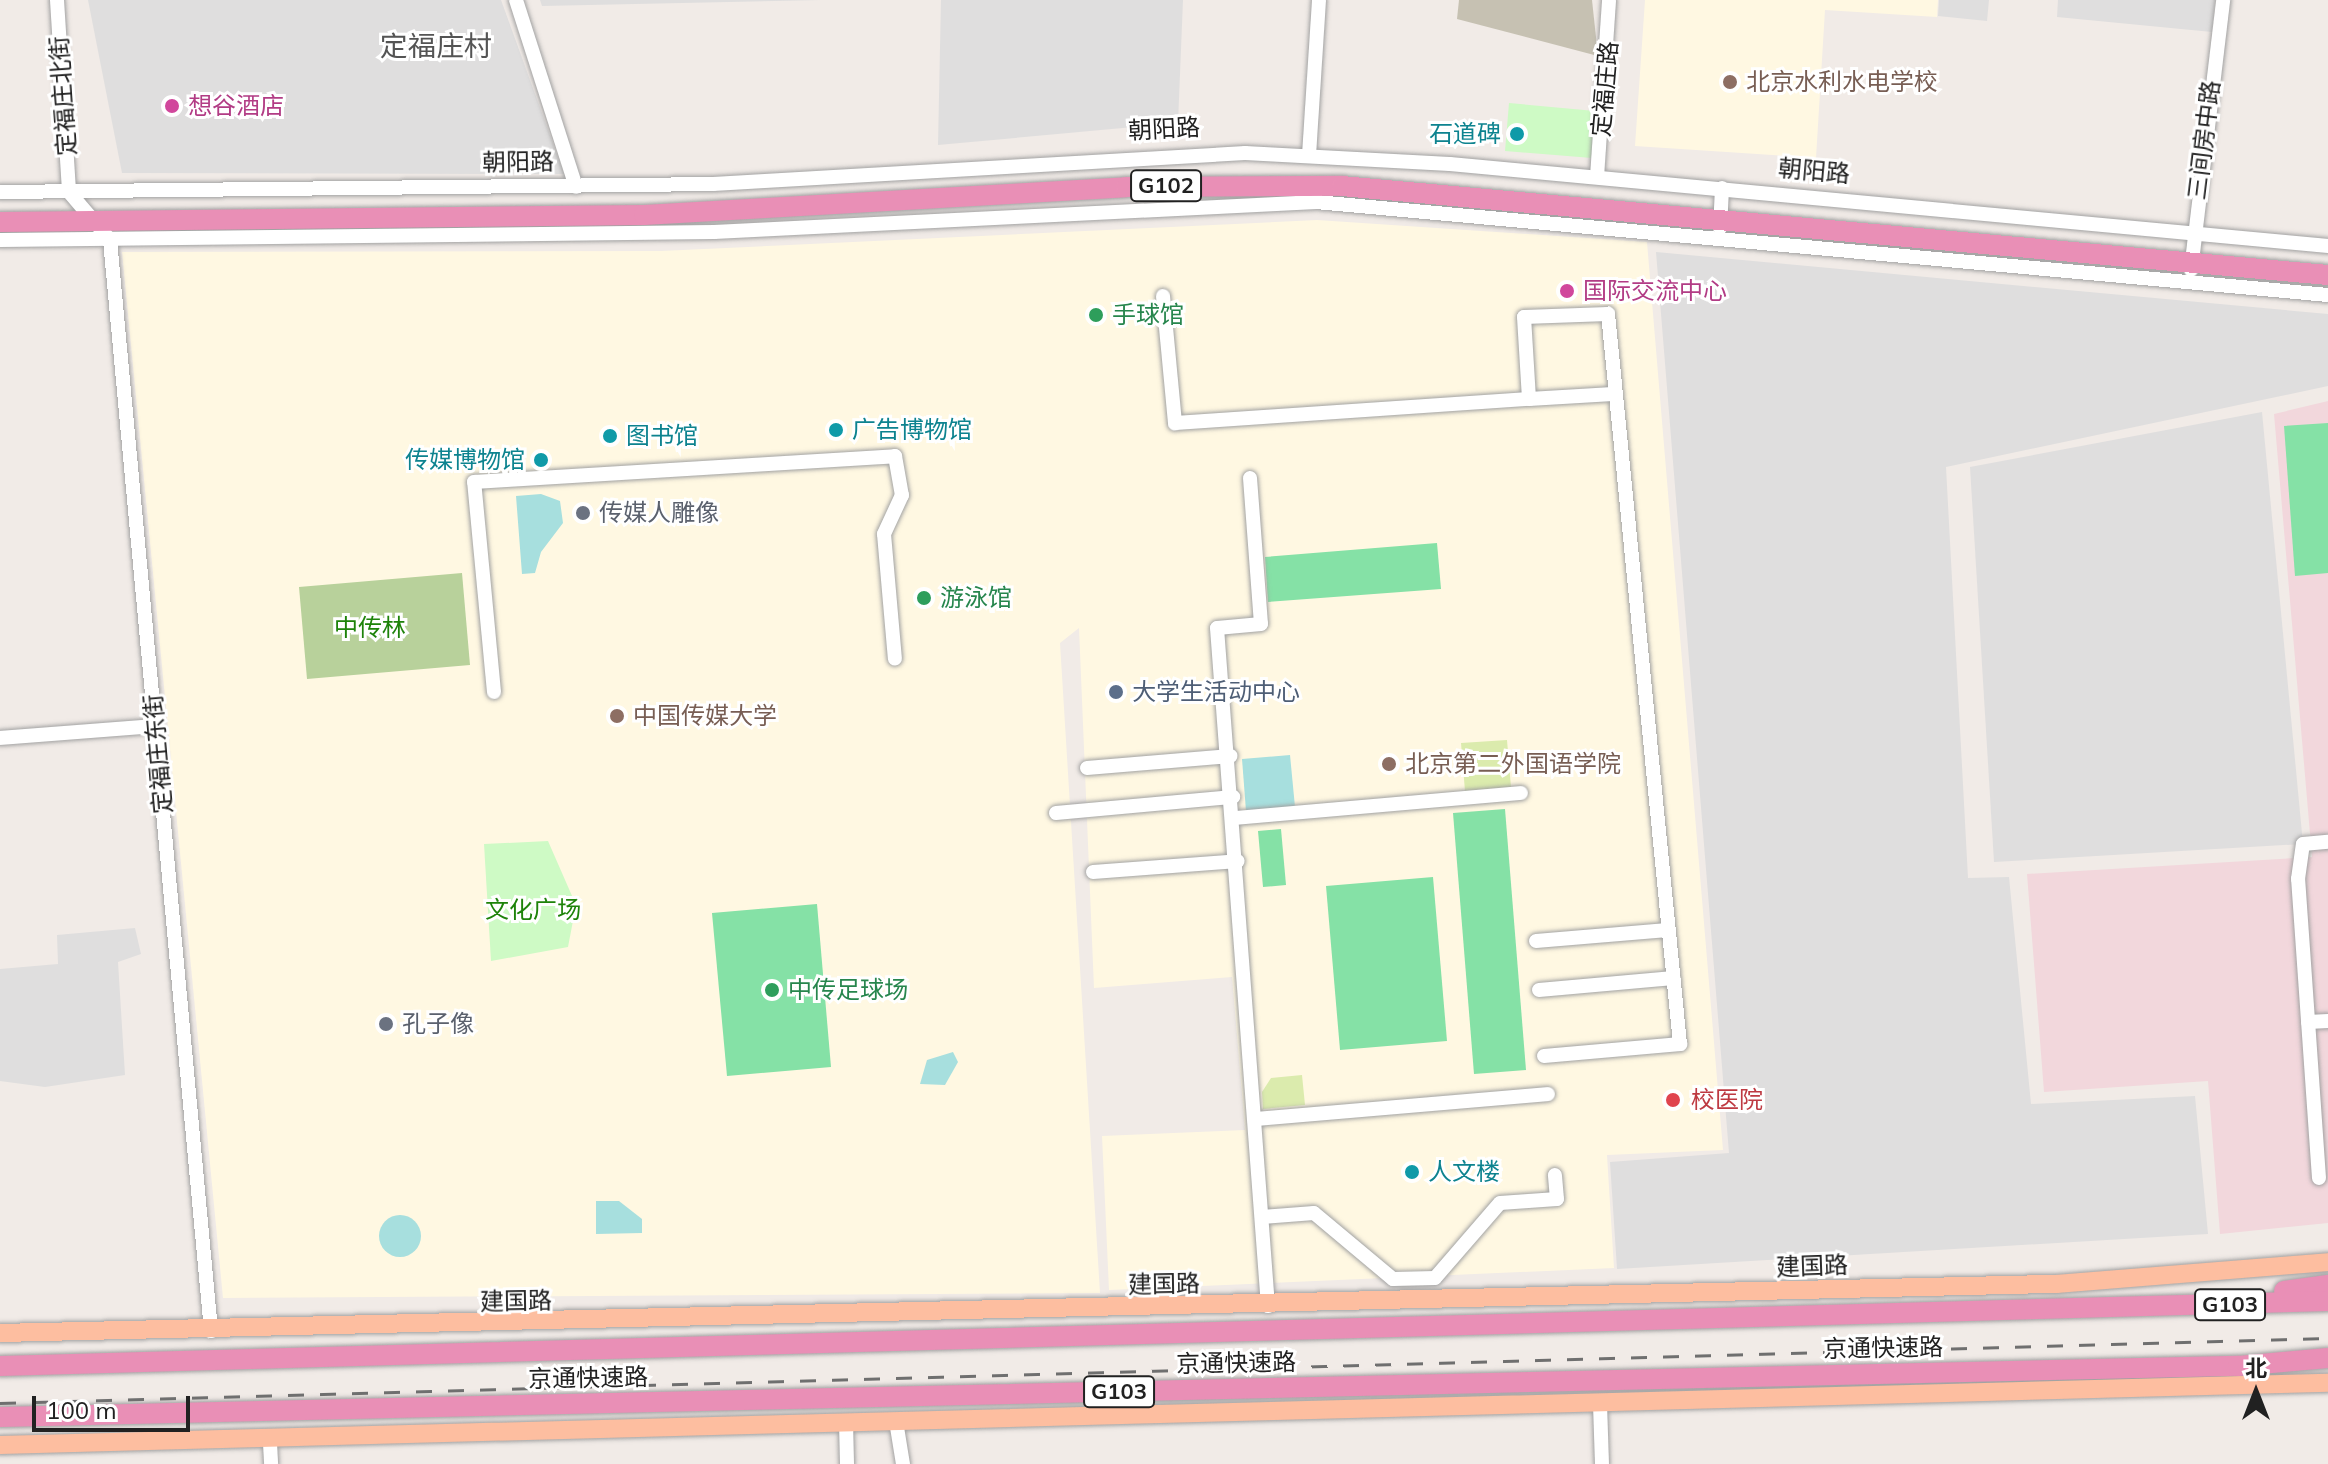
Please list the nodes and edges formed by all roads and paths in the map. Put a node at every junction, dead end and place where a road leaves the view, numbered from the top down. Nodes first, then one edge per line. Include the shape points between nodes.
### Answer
1 (57, 0) edge
2 (516, 0) edge
3 (1319, 0) edge
4 (1609, 0) edge
5 (2223, 0) edge
6 (1309, 155) junction
7 (1597, 177) junction
8 (576, 187) junction
9 (0, 192) edge
10 (69, 192) junction
11 (0, 209) edge
12 (1720, 213) junction
13 (89, 215) junction
14 (0, 222) edge
15 (0, 240) edge
16 (110, 240) junction
17 (2328, 246) edge
18 (2192, 258) junction
19 (2328, 264) edge
20 (2328, 275) edge
21 (2328, 295) edge
22 (1163, 296) dead end
23 (1613, 394) junction
24 (1529, 399) junction
25 (1250, 478) dead end
26 (895, 659) dead end
27 (494, 692) dead end
28 (155, 726) junction
29 (0, 738) edge
30 (1230, 756) junction
31 (1087, 768) dead end
32 (1521, 793) dead end
33 (1233, 797) junction
34 (1056, 813) dead end
35 (1235, 818) junction
36 (2328, 842) edge
37 (1238, 861) junction
38 (1093, 872) dead end
39 (1668, 930) junction
40 (1536, 941) dead end
41 (1673, 978) junction
42 (1539, 990) dead end
43 (2328, 1021) edge
44 (2308, 1022) junction
45 (1544, 1056) dead end
46 (1548, 1094) dead end
47 (1257, 1119) junction
48 (1555, 1175) dead end
49 (2319, 1178) dead end
50 (1262, 1217) junction
51 (2328, 1262) edge
52 (2328, 1285) edge
53 (2328, 1301) edge
54 (1268, 1306) junction
55 (2133, 1309) junction
56 (211, 1331) junction
57 (0, 1333) edge
58 (2328, 1358) edge
59 (0, 1366) edge
60 (2238, 1366) junction
61 (2328, 1366) edge
62 (2328, 1383) edge
63 (1600, 1404) junction
64 (0, 1417) edge
65 (896, 1421) junction
66 (846, 1422) junction
67 (270, 1443) junction
68 (0, 1445) edge
69 (271, 1464) edge
70 (847, 1464) edge
71 (903, 1464) edge
72 (1602, 1464) edge

1 - 10 street, 定福庄北街
2 - 8 street
3 - 6 street
4 - 7 street, 定福庄路
5 - 18 street, 三间房中路
6 - 7 street, 朝阳路
6 - 8 street, 朝阳路 via 1170,153 789,182
7 - 12 street, 朝阳路
8 - 10 street, 朝阳路
9 - 10 street, 朝阳路
10 - 13 street
11 - 13 highway, 朝阳路 / G102
12 - 13 highway, 朝阳路 / G102 via 1231,184 785,211
12 - 16 street, 朝阳路 via 1258,201 714,232
12 - 18 highway, 朝阳路 / G102
12 - 18 street, 朝阳路
13 - 14 highway, 朝阳路 / G102
13 - 16 street
15 - 16 street, 朝阳路
16 - 28 street, 定福庄东街
17 - 18 street, 朝阳路
18 - 19 highway, 朝阳路 / G102
18 - 20 highway, 朝阳路 / G102
18 - 21 street, 朝阳路
22 - 24 street via 1175,423
23 - 24 street
23 - 24 street via 1608,314 1524,317
23 - 39 street via 1618,450 1625,449
25 - 30 street via 1261,624 1217,628
26 - 27 street via 884,534 902,495 895,456 474,482
28 - 29 street
28 - 56 street, 定福庄东街
30 - 31 street
30 - 33 street
32 - 35 street
33 - 34 street
33 - 35 street
35 - 37 street
36 - 44 street via 2303,844 2298,879
37 - 38 street
37 - 47 street
39 - 40 street
39 - 41 street
41 - 42 street
41 - 45 street via 1680,1044
43 - 44 street
44 - 49 street
46 - 47 street
47 - 50 street
48 - 50 street via 1557,1199 1500,1203 1435,1278 1393,1279 1314,1213
50 - 54 street
51 - 54 main road, 建国路 via 2056,1284
52 - 55 highway
53 - 55 highway, 京通快速路 / G103
54 - 56 main road, 建国路
55 - 59 highway, 京通快速路 / G103
56 - 57 main road, 建国路
58 - 60 highway, 京通快速路 / G103
60 - 61 highway
60 - 64 highway, 京通快速路 / G103
62 - 63 main road
63 - 65 main road
63 - 72 street
65 - 66 main road
65 - 71 street
66 - 67 main road
66 - 70 street
67 - 68 main road
67 - 69 street

